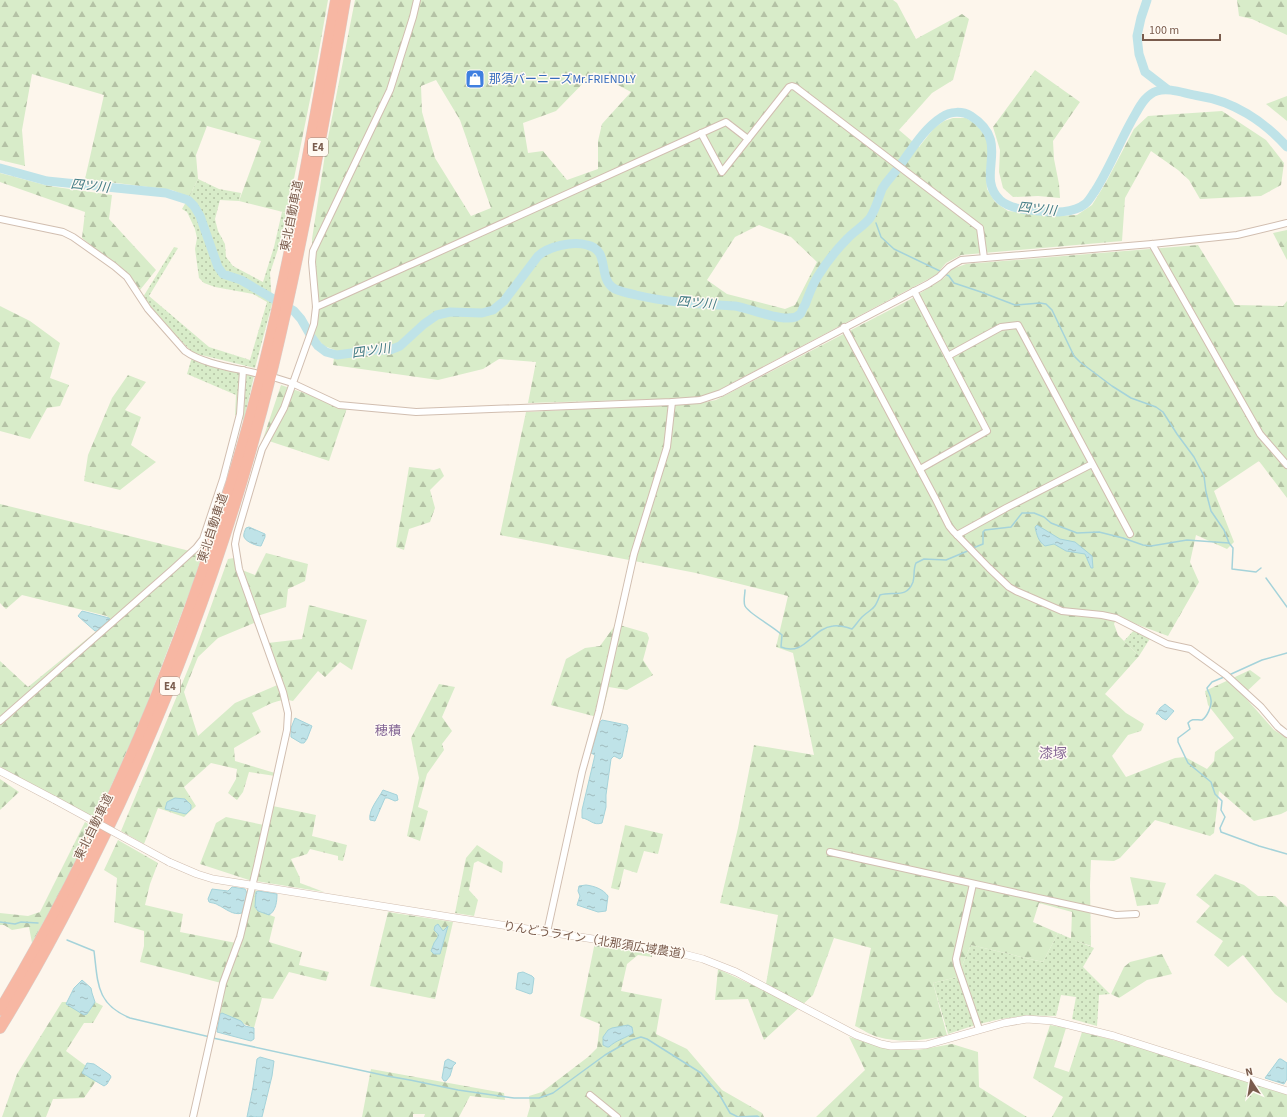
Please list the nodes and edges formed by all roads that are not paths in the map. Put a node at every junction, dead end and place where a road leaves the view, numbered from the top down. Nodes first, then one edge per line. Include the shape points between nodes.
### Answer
1 (336, 0) edge
2 (345, 0) edge
3 (416, 0) edge
4 (701, 133) junction
5 (748, 139) junction
6 (0, 219) edge
7 (1287, 223) edge
8 (1152, 244) junction
9 (984, 258) junction
10 (285, 291) junction
11 (914, 291) junction
12 (316, 306) junction
13 (279, 320) junction
14 (844, 327) junction
15 (948, 356) junction
16 (243, 370) junction
17 (255, 373) dead end
18 (276, 378) dead end
19 (292, 383) junction
20 (672, 402) junction
21 (1092, 464) junction
22 (1287, 465) edge
23 (920, 469) junction
24 (1130, 534) dead end
25 (957, 535) junction
26 (0, 721) edge
27 (1287, 734) edge
28 (0, 771) edge
29 (830, 852) dead end
30 (973, 884) junction
31 (253, 885) junction
32 (1136, 914) dead end
33 (547, 932) junction
34 (0, 1010) edge
35 (0, 1028) edge
36 (979, 1029) junction
37 (1287, 1091) edge
38 (590, 1095) dead end
39 (193, 1117) edge
40 (617, 1117) edge

1 - 10 highway, 東北自動車道 / E4
2 - 10 highway, 東北自動車道 / E4 via 314,171
3 - 12 street via 390,90 313,251
4 - 5 street via 726,122
4 - 5 street via 722,172
4 - 12 street
5 - 9 street via 792,86 980,228
6 - 16 street via 64,232 73,237 127,277 148,309 185,351 207,361
7 - 8 street via 1236,235
8 - 9 street
8 - 22 street via 1260,434
9 - 11 street via 961,260 948,267 940,277
10 - 13 highway, 東北自動車道 / E4
11 - 14 street
11 - 15 street
12 - 19 street via 314,324
13 - 34 highway, 東北自動車道 / E4 via 223,510 186,621 156,699 118,787 69,887
13 - 35 highway, 東北自動車道 / E4 via 258,423 232,512 202,602 164,702 120,803 76,892
14 - 20 street via 713,397
14 - 23 street
15 - 21 street via 1002,328 1018,325
15 - 23 street via 987,431
16 - 17 street
16 - 26 street via 240,414 223,480 203,539 196,548
18 - 19 street
19 - 20 street via 339,405 416,412
19 - 31 street via 284,408 262,449 235,544 240,568 288,713 287,730
20 - 33 street via 667,447 634,554
21 - 24 street
21 - 25 street
23 - 25 street via 949,526
25 - 27 street via 1016,591 1062,611 1102,614 1116,618 1167,644 1190,649 1226,675
28 - 31 street, りんどうライン（北那須広域農道）, bridge via 179,868 207,877
29 - 30 street
30 - 32 street via 1116,916
30 - 36 street via 956,965
31 - 33 street, りんどうライン（北那須広域農道）
31 - 39 street via 240,937 223,983
33 - 36 street, りんどうライン（北那須広域農道） via 672,950 703,959 736,972 856,1035 881,1044 926,1045
36 - 37 street, りんどうライン（北那須広域農道） via 1027,1019 1052,1020 1114,1036
38 - 40 street

